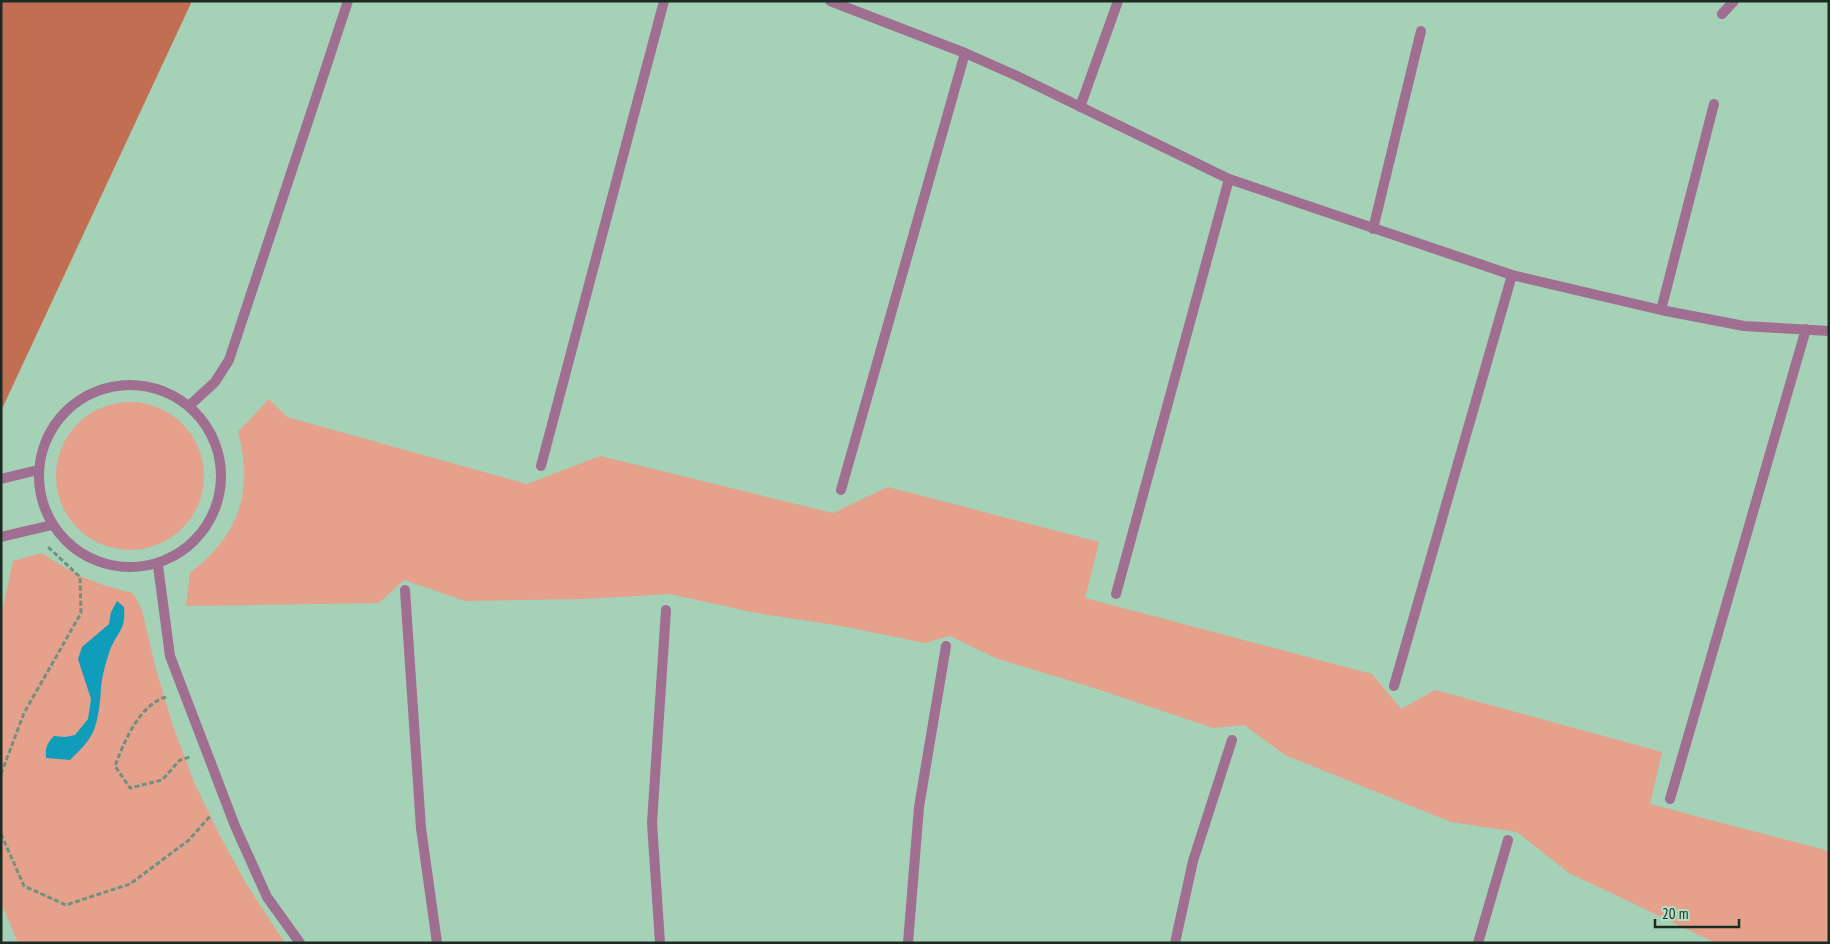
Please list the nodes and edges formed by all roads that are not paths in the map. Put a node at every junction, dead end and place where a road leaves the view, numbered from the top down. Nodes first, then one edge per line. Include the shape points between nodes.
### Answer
1 (348, 1) edge
2 (664, 1) edge
3 (830, 1) edge
4 (1118, 1) edge
5 (1734, 1) edge
6 (1722, 14) dead end
7 (1421, 31) dead end
8 (965, 53) junction
9 (1714, 104) dead end
10 (1080, 107) junction
11 (1229, 179) junction
12 (1373, 229) junction
13 (1512, 275) junction
14 (1661, 310) junction
15 (1806, 329) junction
16 (1829, 331) edge
17 (190, 405) junction
18 (541, 466) dead end
19 (38, 470) junction
20 (1, 478) edge
21 (841, 490) dead end
22 (52, 525) junction
23 (1, 537) edge
24 (158, 566) junction
25 (405, 590) dead end
26 (1116, 594) dead end
27 (666, 610) dead end
28 (946, 646) dead end
29 (1394, 686) dead end
30 (1232, 740) dead end
31 (1670, 799) dead end
32 (1508, 840) dead end
33 (300, 943) edge
34 (437, 943) edge
35 (660, 943) edge
36 (908, 943) edge
37 (1175, 943) edge
38 (1478, 943) edge

1 - 17 street via 229,360 216,382
2 - 18 street
3 - 8 street
4 - 10 street
5 - 6 street
7 - 12 street
8 - 10 street
8 - 21 street
9 - 14 street
10 - 11 street
11 - 12 street
11 - 26 street
12 - 13 street
13 - 14 street
13 - 29 street
14 - 15 street via 1744,326
15 - 16 street
15 - 31 street
17 - 19 street via 165,390 137,384 108,386 82,398 60,417 45,442
17 - 24 street via 210,429 221,459 221,490 210,520 190,544
19 - 20 street
19 - 22 street via 41,498
22 - 23 street
22 - 24 street via 73,548 101,563 132,568
24 - 33 street via 170,656 235,826 266,897
25 - 34 street via 421,828
27 - 35 street via 652,823
28 - 36 street via 919,807
30 - 37 street via 1193,861
32 - 38 street

